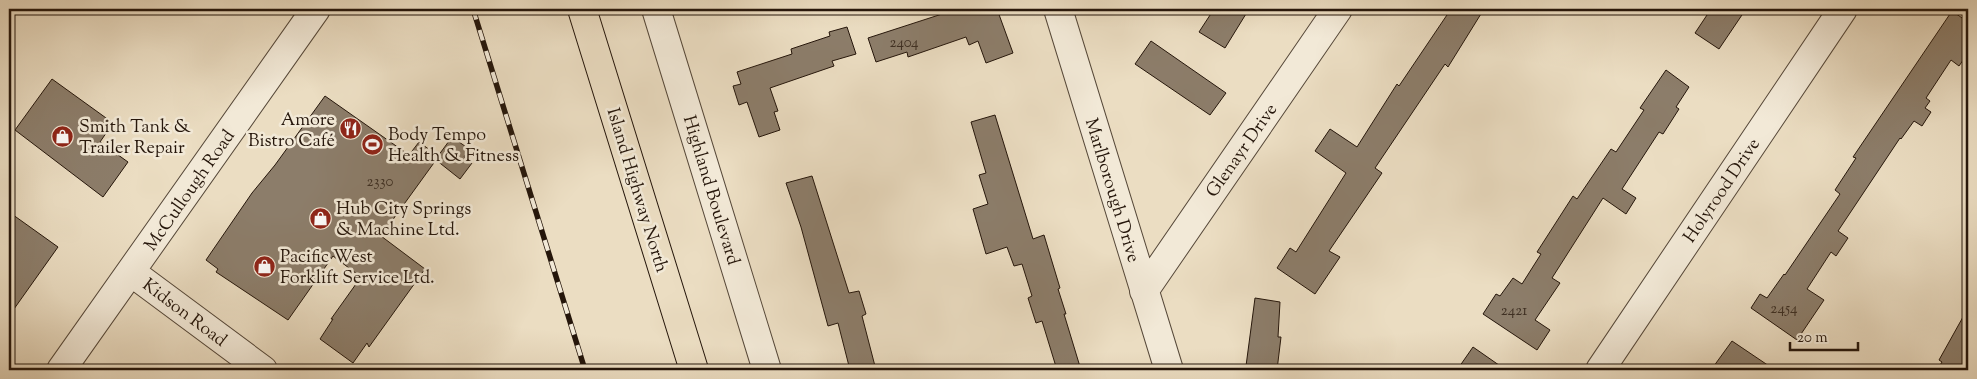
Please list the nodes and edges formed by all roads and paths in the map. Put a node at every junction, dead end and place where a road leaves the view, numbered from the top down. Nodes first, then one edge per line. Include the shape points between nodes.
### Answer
1 (316, 9) edge
2 (582, 9) edge
3 (656, 9) edge
4 (1058, 9) edge
5 (1338, 9) edge
6 (1843, 9) edge
7 (131, 272) junction
8 (1144, 291) junction
9 (61, 370) edge
10 (263, 370) edge
11 (694, 370) edge
12 (767, 370) edge
13 (1169, 370) edge
14 (1600, 370) edge

1 - 7 street, McCullough Road
2 - 11 main road, Island Highway North
3 - 12 street, Highland Boulevard
4 - 8 street, Marlborough Drive
5 - 8 street, Glenayr Drive
6 - 14 street, Holyrood Drive
7 - 9 street, McCullough Road
7 - 10 street, Kidson Road
8 - 13 street, Marlborough Drive

